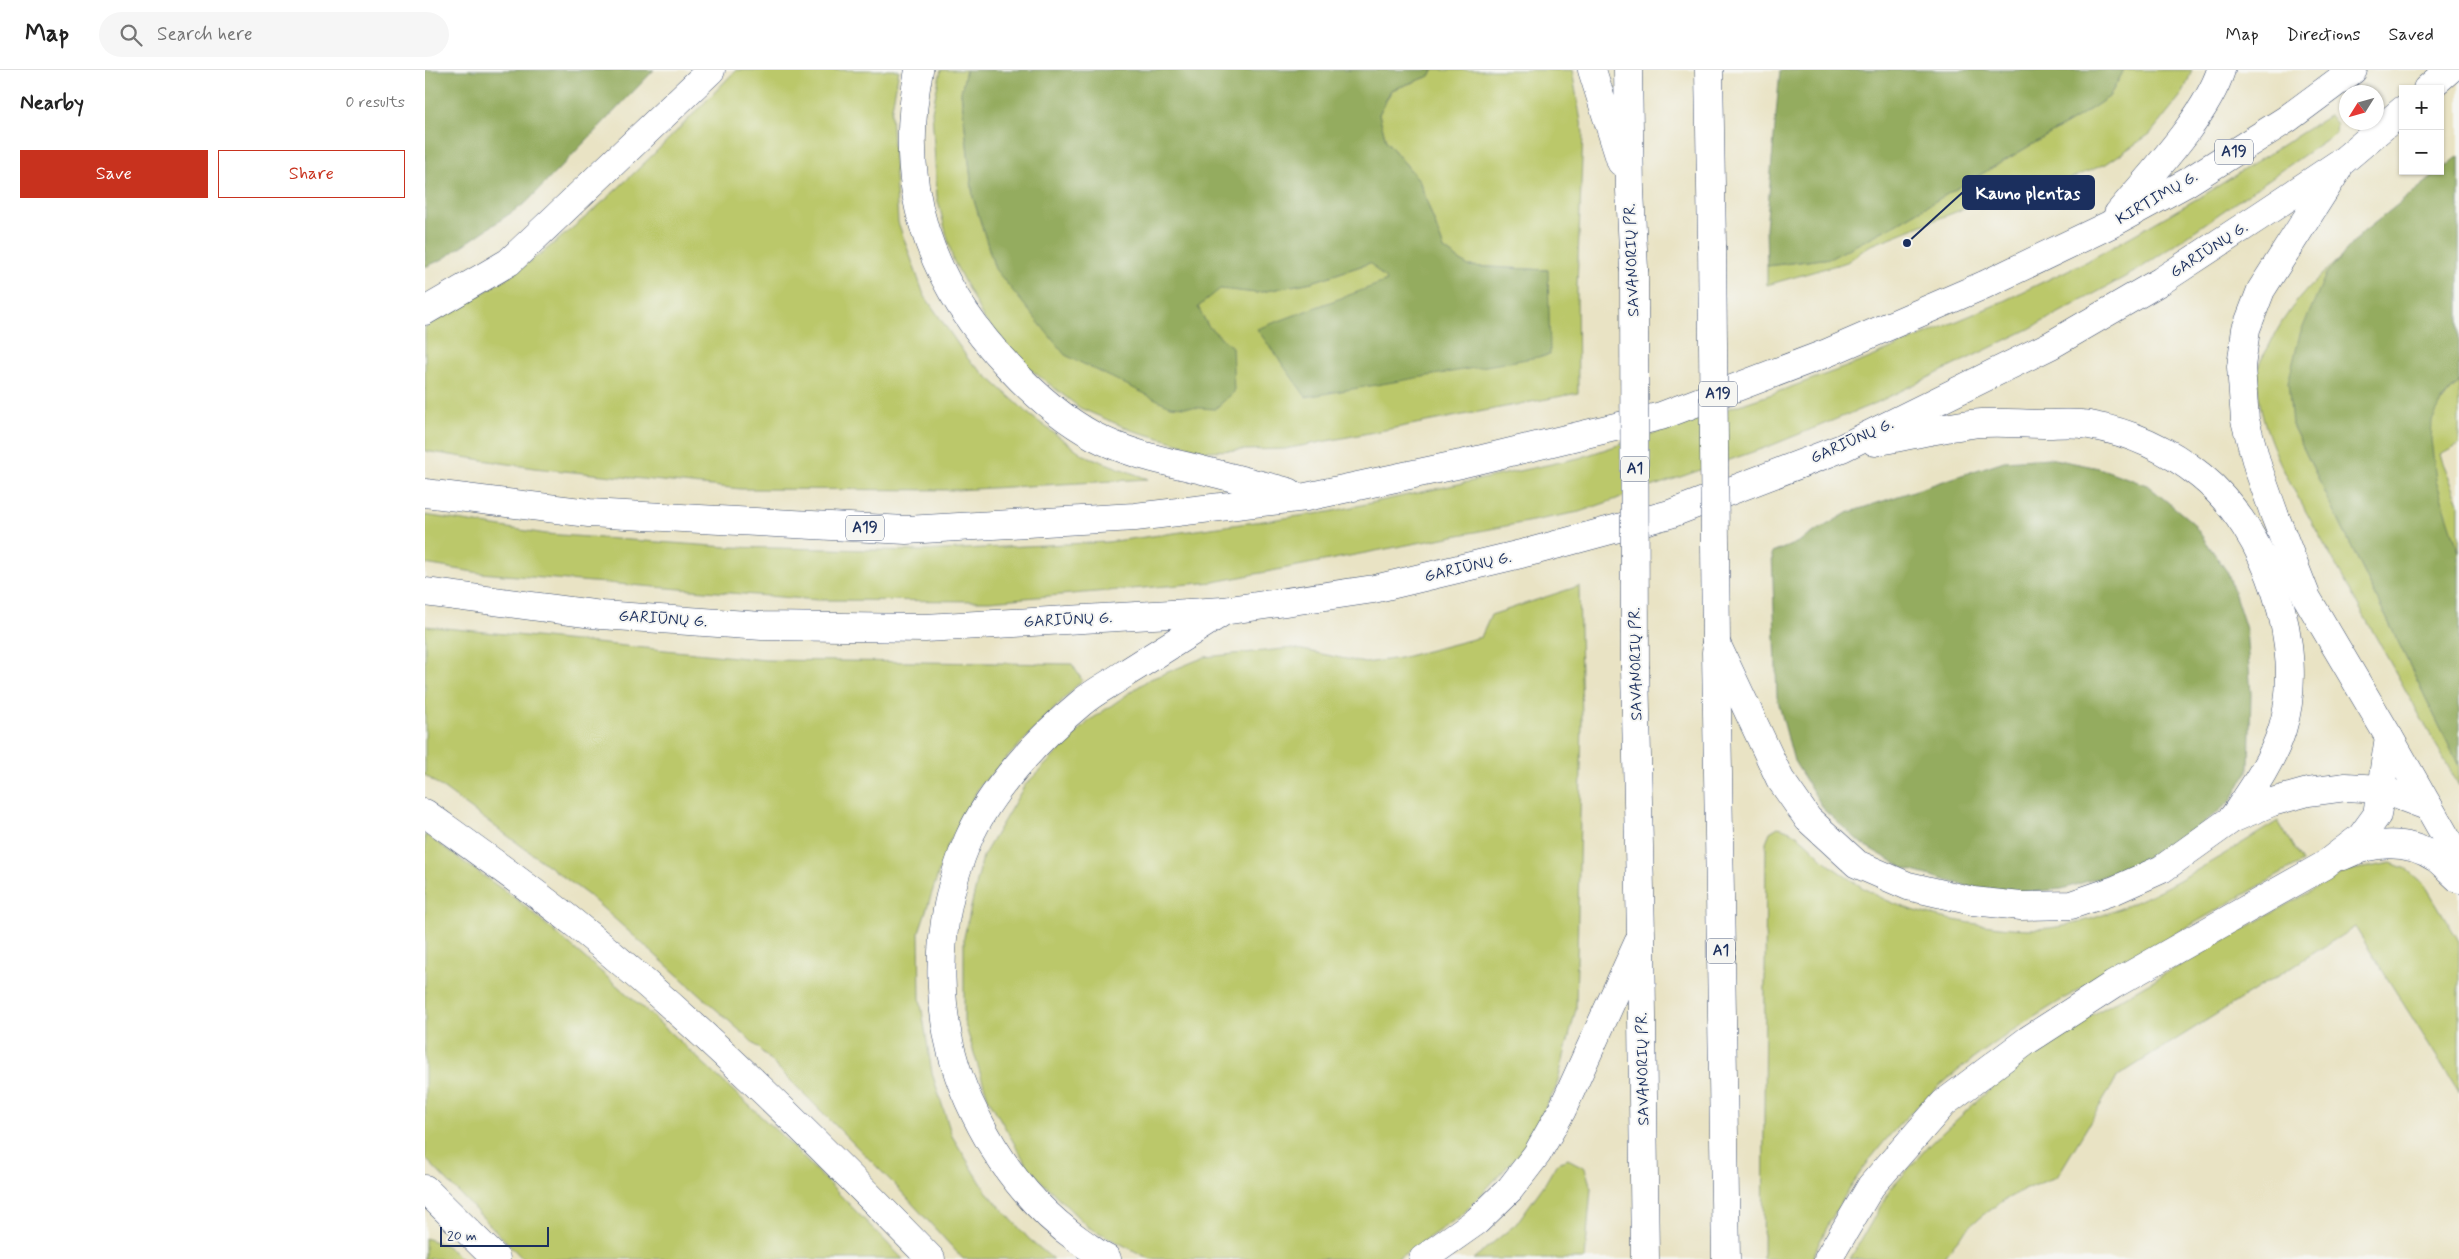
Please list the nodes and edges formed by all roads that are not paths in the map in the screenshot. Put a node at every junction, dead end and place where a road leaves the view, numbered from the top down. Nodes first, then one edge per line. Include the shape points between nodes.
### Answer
1 (711, 70) edge
2 (919, 70) edge
3 (1592, 70) edge
4 (1628, 70) edge
5 (1709, 70) edge
6 (2221, 70) edge
7 (2353, 70) edge
8 (2449, 70) edge
9 (2432, 85) edge
10 (2399, 113) edge
11 (2344, 160) junction
12 (1630, 190) junction
13 (2109, 225) junction
14 (425, 311) edge
15 (1842, 448) junction
16 (425, 493) edge
17 (1306, 497) junction
18 (2256, 543) junction
19 (425, 592) edge
20 (2307, 598) junction
21 (1223, 611) junction
22 (1715, 643) junction
23 (2389, 737) junction
24 (2381, 789) junction
25 (2429, 807) junction
26 (425, 813) edge
27 (2232, 818) junction
28 (2459, 860) edge
29 (2323, 866) junction
30 (2459, 879) edge
31 (1641, 935) junction
32 (425, 1189) edge
33 (496, 1259) edge
34 (931, 1259) edge
35 (1107, 1259) edge
36 (1423, 1259) edge
37 (1645, 1259) edge
38 (1725, 1259) edge
39 (1828, 1259) edge

1 - 14 main road via 509,262
2 - 17 main road via 912,115 917,206 943,278 991,349 1048,404 1093,435 1135,454
3 - 12 main road
4 - 12 main road, SAVANORIŲ PR. / A1
5 - 22 main road, A1, bridge
6 - 13 main road via 2216,86 2179,141
7 - 13 main road, KIRTIMŲ G. / A19 via 2279,124 2186,183
8 - 9 main road
10 - 11 main road, GARIŪNŲ G.
11 - 15 main road, GARIŪNŲ G. via 2161,281 2060,340
11 - 20 main road via 2261,290 2246,329 2241,367 2245,420 2258,468
12 - 31 main road, SAVANORIŲ PR. / A1, bridge via 1634,270 1635,668
13 - 17 main road, A19 via 1984,285 1827,353 1661,416
15 - 18 main road via 1973,424 2087,424 2129,435 2170,454 2194,471 2233,508
15 - 21 main road, GARIŪNŲ G. via 1670,514 1533,551 1374,589
16 - 17 main road, A19 via 589,513 906,530 1135,517
18 - 20 main road via 2281,566
18 - 27 main road via 2281,604 2289,641 2291,685 2282,730 2262,773
19 - 21 main road, GARIŪNŲ G. via 601,615 763,626 925,628
20 - 23 main road
21 - 35 main road via 1083,701 1040,739 992,798 968,839 943,927 940,969 943,1012 969,1103 1005,1168 1036,1204 1067,1232
22 - 27 main road via 1780,779 1808,819 1857,864 1908,886 1973,902 2021,906 2071,905 2162,869
22 - 38 main road, A1
23 - 24 main road
23 - 25 main road
24 - 25 main road
24 - 27 main road via 2346,787 2308,792 2271,802
24 - 29 main road via 2377,815 2361,837
25 - 28 main road
26 - 34 main road via 574,923 686,1020 801,1128
29 - 30 main road via 2374,844 2403,845 2435,858
29 - 39 main road via 2113,985 2028,1040 1944,1103 1871,1186
31 - 36 main road via 1562,1110 1537,1154 1510,1189 1477,1221
31 - 37 main road, SAVANORIŲ PR. / A1
32 - 33 main road

